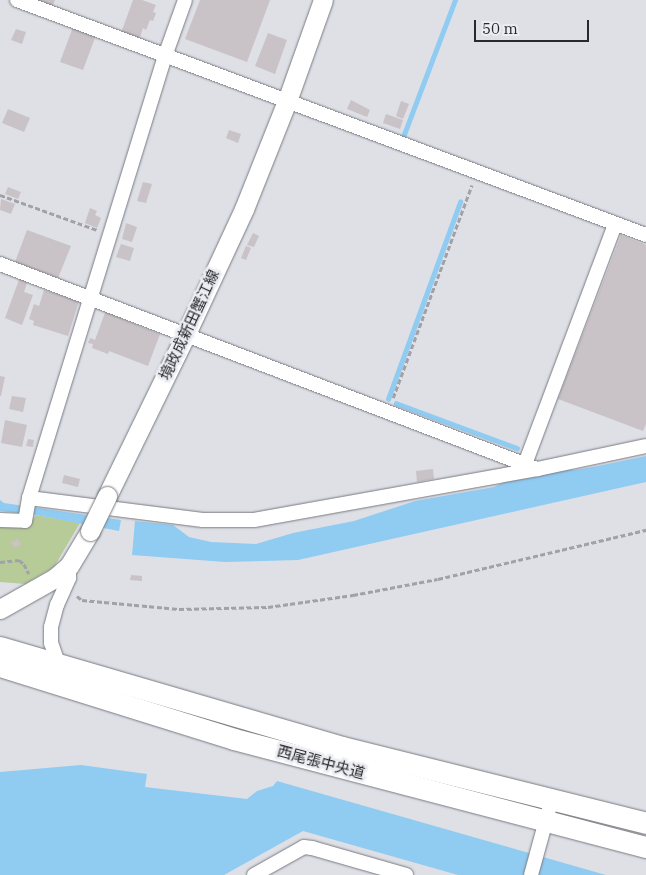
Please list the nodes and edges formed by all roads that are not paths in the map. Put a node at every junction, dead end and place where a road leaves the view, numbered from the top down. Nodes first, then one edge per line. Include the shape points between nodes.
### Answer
1 (17, 0) edge
2 (185, 0) edge
3 (323, 0) edge
4 (165, 56) junction
5 (287, 101) junction
6 (615, 224) junction
7 (646, 236) edge
8 (0, 264) edge
9 (92, 298) junction
10 (186, 334) junction
11 (646, 446) edge
12 (531, 466) junction
13 (29, 498) junction
14 (0, 520) edge
15 (69, 566) junction
16 (0, 609) edge
17 (0, 647) edge
18 (58, 663) junction
19 (0, 666) edge
20 (552, 798) junction
21 (646, 823) edge
22 (544, 828) junction
23 (646, 847) edge
24 (254, 875) edge
25 (406, 875) edge
26 (531, 875) edge

1 - 4 street
2 - 4 street
3 - 5 main road, 境政成新田蟹江線
4 - 5 street
4 - 9 street
5 - 6 street
5 - 10 main road, 境政成新田蟹江線 via 244,209
6 - 7 street
6 - 12 street
8 - 9 street
9 - 10 street
9 - 13 street
10 - 12 street
10 - 15 main road, 境政成新田蟹江線, bridge via 90,531
11 - 12 street
12 - 13 street via 254,520 203,520
13 - 14 street via 25,522
15 - 16 main road, 境政成新田蟹江線 via 55,578
15 - 18 street via 69,578 51,627 51,643
17 - 18 main road, 西尾張中央道
18 - 20 main road, 西尾張中央道 via 342,747
19 - 22 main road, 西尾張中央道
20 - 21 main road, 西尾張中央道
20 - 22 street
22 - 23 main road, 西尾張中央道
22 - 26 street
24 - 25 street via 304,847

